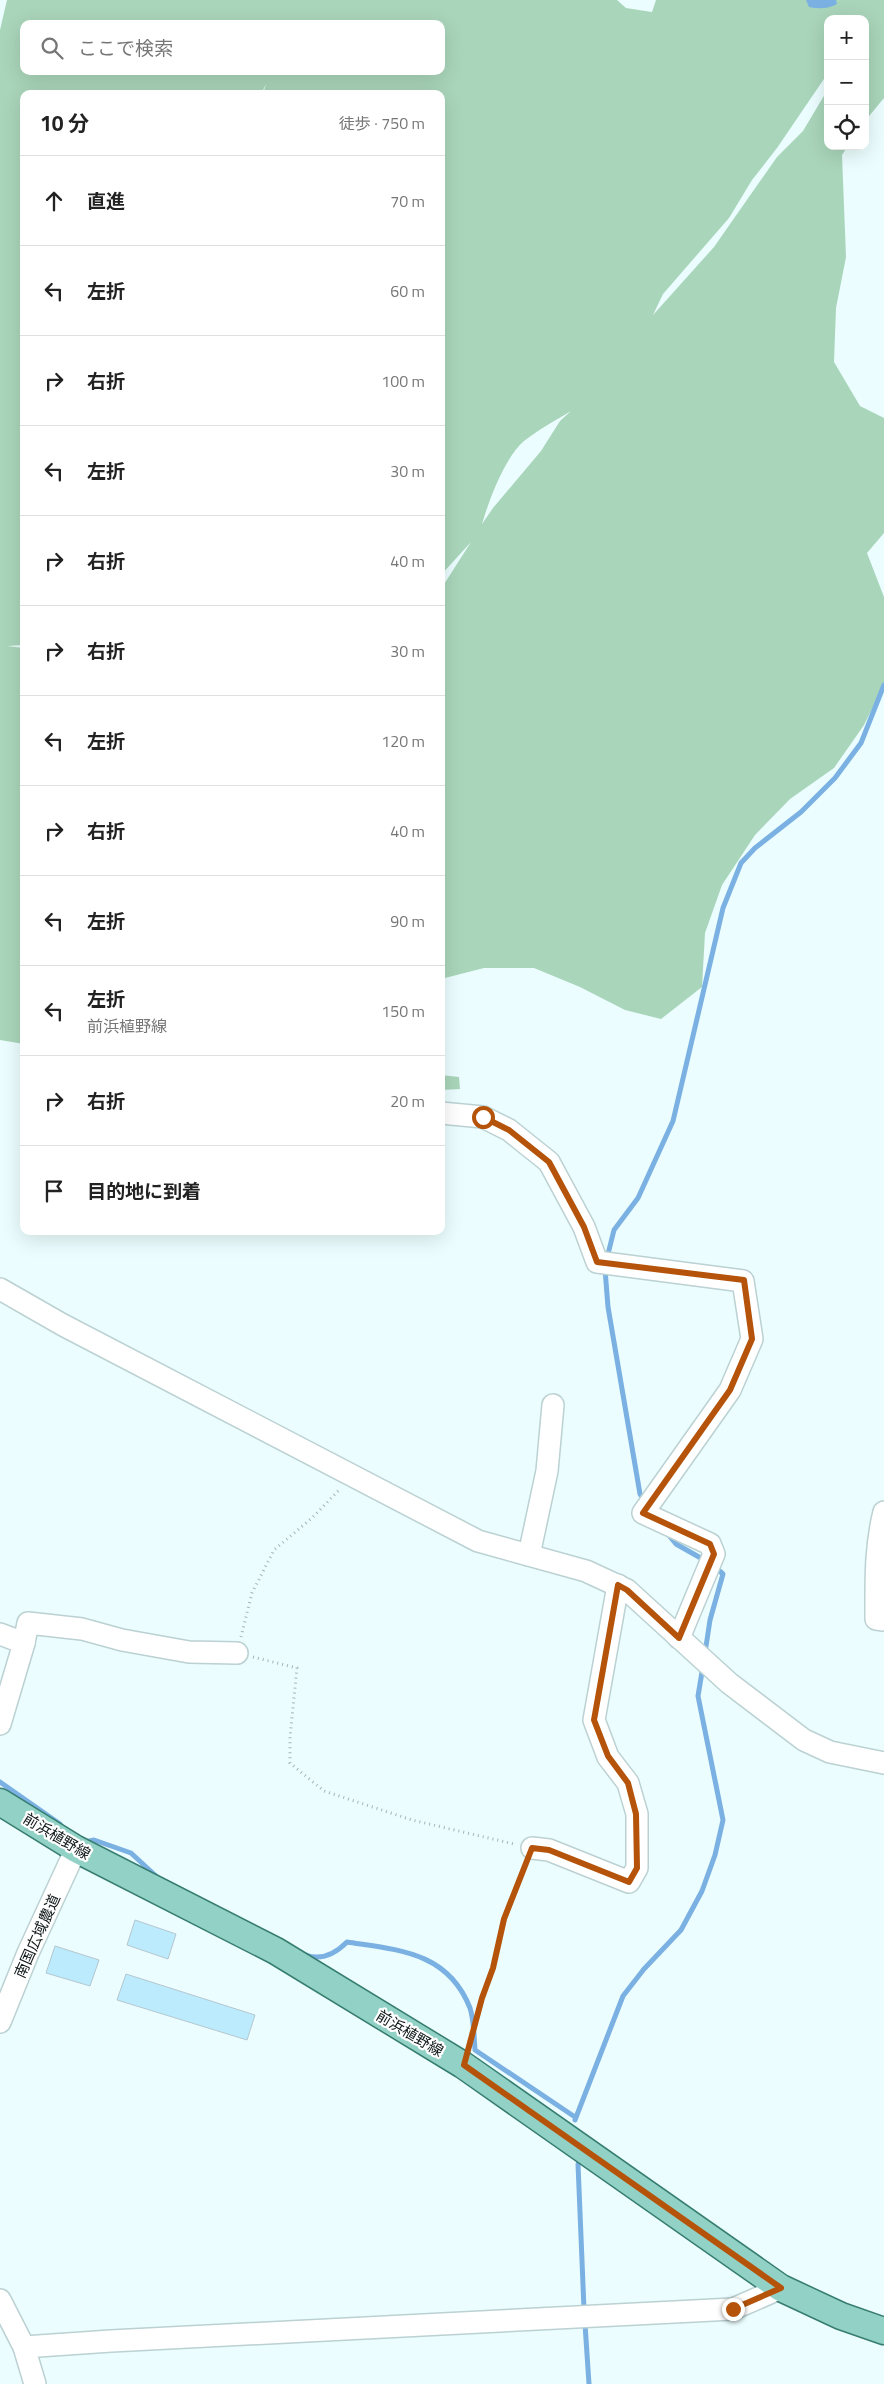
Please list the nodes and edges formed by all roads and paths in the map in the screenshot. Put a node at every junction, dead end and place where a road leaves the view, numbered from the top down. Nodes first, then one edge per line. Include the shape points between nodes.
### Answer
1 (445, 1113) edge
2 (0, 1289) edge
3 (554, 1405) dead end
4 (352, 1475) junction
5 (884, 1512) edge
6 (529, 1555) junction
7 (618, 1585) junction
8 (884, 1620) edge
9 (0, 1634) edge
10 (679, 1638) junction
11 (24, 1643) junction
12 (237, 1653) junction
13 (0, 1724) edge
14 (884, 1763) edge
15 (0, 1802) edge
16 (532, 1848) junction
17 (76, 1850) junction
18 (0, 2022) edge
19 (464, 2065) junction
20 (781, 2288) junction
21 (0, 2300) edge
22 (884, 2331) edge
23 (24, 2347) junction
24 (35, 2384) edge

1 - 10 street via 483,1117 509,1130 549,1162 584,1227 597,1262 744,1280 752,1339 730,1390 643,1513 710,1544 714,1554
2 - 4 street
3 - 6 street via 547,1471
4 - 6 street via 478,1541
4 - 12 path via 314,1517 274,1550 252,1593
5 - 8 street via 876,1562 876,1619
6 - 7 street via 586,1571
7 - 10 street
7 - 16 street via 594,1720 608,1756 628,1783 636,1814 637,1868 629,1882 549,1850
9 - 11 street
10 - 14 street via 728,1683 804,1740 830,1752
11 - 12 street via 28,1623 82,1629 189,1652
11 - 13 street
12 - 16 path via 297,1668 290,1763 324,1791 412,1820
15 - 17 main road, 前浜植野線
16 - 19 path via 504,1919
17 - 18 street, 南国広域農道
17 - 19 main road, 前浜植野線 via 276,1951
19 - 20 main road, 前浜植野線
20 - 22 main road, 前浜植野線 via 841,2316
20 - 23 street via 733,2309
21 - 23 street
23 - 24 street

